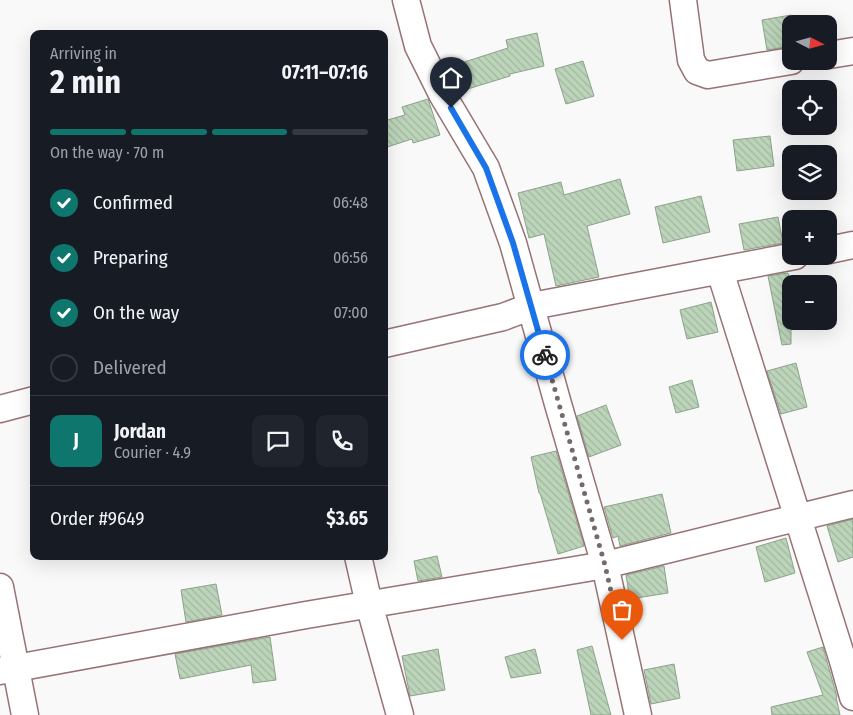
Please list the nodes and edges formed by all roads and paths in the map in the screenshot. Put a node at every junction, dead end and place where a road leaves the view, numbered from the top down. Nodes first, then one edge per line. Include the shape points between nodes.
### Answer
1 (406, 0) edge
2 (683, 0) edge
3 (853, 51) edge
4 (838, 54) edge
5 (782, 63) edge
6 (853, 245) edge
7 (837, 248) edge
8 (782, 259) edge
9 (720, 271) junction
10 (532, 306) junction
11 (388, 343) edge
12 (30, 401) edge
13 (0, 409) edge
14 (853, 504) edge
15 (798, 518) junction
16 (359, 560) edge
17 (605, 565) junction
18 (0, 587) edge
19 (369, 604) junction
20 (8, 670) edge
21 (853, 696) edge
22 (25, 715) edge
23 (400, 715) edge
24 (638, 715) edge

1 - 10 street via 418,46 486,168
2 - 5 street via 692,60 697,71 708,75
3 - 4 street
6 - 7 street
8 - 9 street
9 - 10 street
9 - 15 street
10 - 11 street via 503,317
10 - 17 street
12 - 13 street
14 - 15 street
15 - 17 street
15 - 21 street
16 - 19 street
17 - 19 street
17 - 24 street
18 - 20 street
19 - 20 street
19 - 23 street
20 - 22 street

